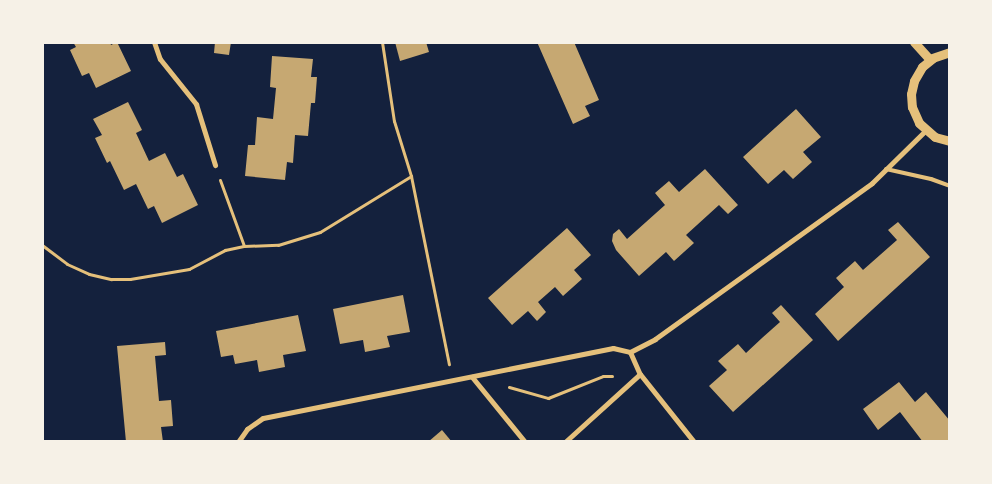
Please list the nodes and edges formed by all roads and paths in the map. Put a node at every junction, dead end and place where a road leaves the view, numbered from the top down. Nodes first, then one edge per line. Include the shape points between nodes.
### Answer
1 (154, 42) edge
2 (382, 42) edge
3 (914, 42) edge
4 (950, 52) edge
5 (930, 60) junction
6 (926, 130) junction
7 (950, 141) edge
8 (215, 165) joint
9 (886, 169) junction
10 (411, 176) junction
11 (950, 186) edge
12 (42, 246) edge
13 (244, 246) junction
14 (630, 352) junction
15 (640, 374) junction
16 (472, 377) junction
17 (451, 382) junction
18 (238, 442) edge
19 (525, 442) edge
20 (565, 442) edge
21 (694, 442) edge

1 - 8 street via 160,60 196,104
2 - 10 path via 394,121
3 - 5 street
4 - 5 street
5 - 6 street via 917,75 911,94 914,114
6 - 7 street via 935,137
6 - 9 street
8 - 13 path
9 - 11 lane
9 - 14 street via 872,183 655,339
10 - 13 path via 320,232 278,245
10 - 17 path
12 - 13 path via 66,264 88,274 111,279 189,269 225,250
14 - 15 street
14 - 16 street via 613,348
15 - 16 path via 603,376 548,398
15 - 20 street
15 - 21 street
16 - 17 street
16 - 19 street
17 - 18 street via 263,418 247,429

